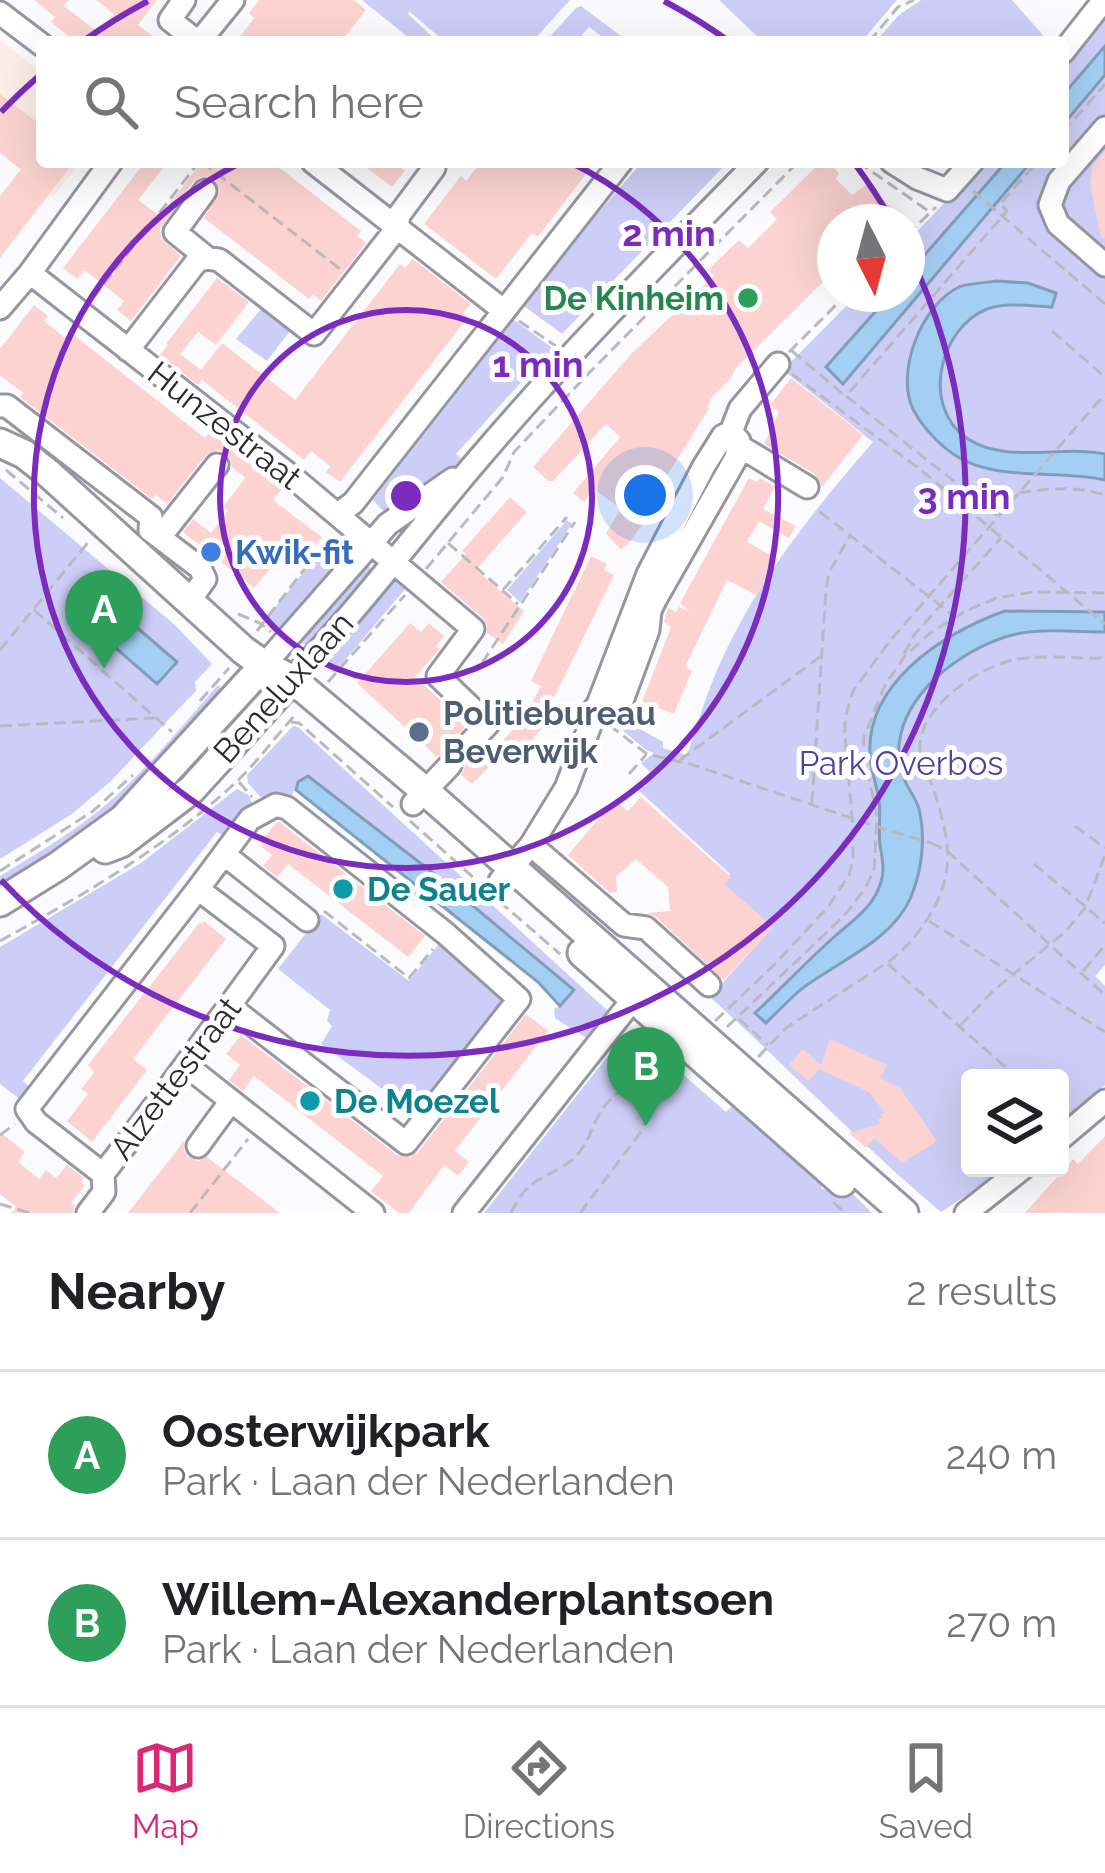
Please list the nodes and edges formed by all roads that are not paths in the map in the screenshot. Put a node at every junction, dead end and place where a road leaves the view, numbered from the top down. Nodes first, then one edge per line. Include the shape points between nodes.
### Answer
1 (184, 0) edge
2 (232, 0) edge
3 (1104, 0) edge
4 (0, 14) edge
5 (190, 36) edge
6 (203, 36) edge
7 (36, 41) edge
8 (1069, 44) edge
9 (1105, 128) edge
10 (107, 168) edge
11 (321, 168) edge
12 (434, 168) dead end
13 (617, 168) edge
14 (752, 168) edge
15 (901, 168) edge
16 (967, 168) edge
17 (206, 190) dead end
18 (397, 228) junction
19 (207, 258) junction
20 (1105, 265) edge
21 (30, 273) junction
22 (0, 308) edge
23 (503, 310) junction
24 (128, 350) junction
25 (784, 357) road end
26 (0, 406) edge
27 (0, 421) edge
28 (731, 445) junction
29 (12, 448) edge
30 (217, 465) dead end
31 (474, 465) junction
32 (807, 487) dead end
33 (344, 519) junction
34 (148, 540) junction
35 (372, 544) junction
36 (393, 561) junction
37 (253, 657) junction
38 (295, 700) junction
39 (469, 744) dead end
40 (531, 844) junction
41 (226, 855) junction
42 (58, 866) junction
43 (506, 874) junction
44 (198, 889) junction
45 (0, 902) edge
46 (307, 920) road end
47 (709, 985) dead end
48 (640, 991) junction
49 (229, 1006) junction
50 (696, 1043) junction
51 (187, 1066) junction
52 (231, 1101) junction
53 (1105, 1101) edge
54 (1069, 1131) edge
55 (198, 1146) dead end
56 (103, 1174) junction
57 (1012, 1177) edge
58 (88, 1213) edge
59 (373, 1213) edge
60 (464, 1213) edge
61 (877, 1213) edge
62 (904, 1213) edge
63 (966, 1213) edge

1 - 5 street via 170,20
2 - 6 street
3 - 8 street
4 - 7 street
9 - 20 street via 1059,181 1050,205 1058,224
10 - 21 street
11 - 18 street
12 - 18 street
13 - 23 street
14 - 31 street, Beneluxlaan
15 - 16 street via 947,190
17 - 19 street via 175,232
18 - 19 street via 314,334
18 - 23 street
19 - 24 street
21 - 22 street
21 - 24 street, Hunzestraat
23 - 33 street
24 - 33 street, Hunzestraat
25 - 28 street via 740,409
26 - 34 street via 151,518
27 - 29 main road
28 - 32 street
28 - 40 street via 704,466 648,574 566,788
29 - 34 main road
30 - 34 street
31 - 35 street, Beneluxlaan via 388,524
31 - 36 street, Beneluxlaan
33 - 35 street, Hunzestraat
34 - 37 main road via 188,603
35 - 36 street, Hunzestraat
35 - 37 street, Beneluxlaan
36 - 38 street, Beneluxlaan
36 - 39 street, Hunzestraat via 424,572 472,629 438,676 488,724
37 - 38 main road
37 - 42 main road, Beneluxlaan via 123,818
38 - 42 main road, Beneluxlaan via 255,723 191,790 121,843
38 - 43 main road via 431,785
40 - 43 street
40 - 47 street
41 - 44 street
41 - 46 street
41 - 49 street via 250,819 287,808 520,999 406,1143
42 - 45 main road, Beneluxlaan
43 - 48 main road
44 - 49 street, Alzettestraat via 273,946
44 - 56 street via 27,1108
48 - 50 main road
48 - 60 street
49 - 51 street, Alzettestraat
50 - 61 main road
50 - 62 main road
51 - 52 street
51 - 56 street, Alzettestraat
52 - 55 street
52 - 59 street
53 - 54 street
56 - 58 street, Alzettestraat via 104,1192
57 - 63 street

